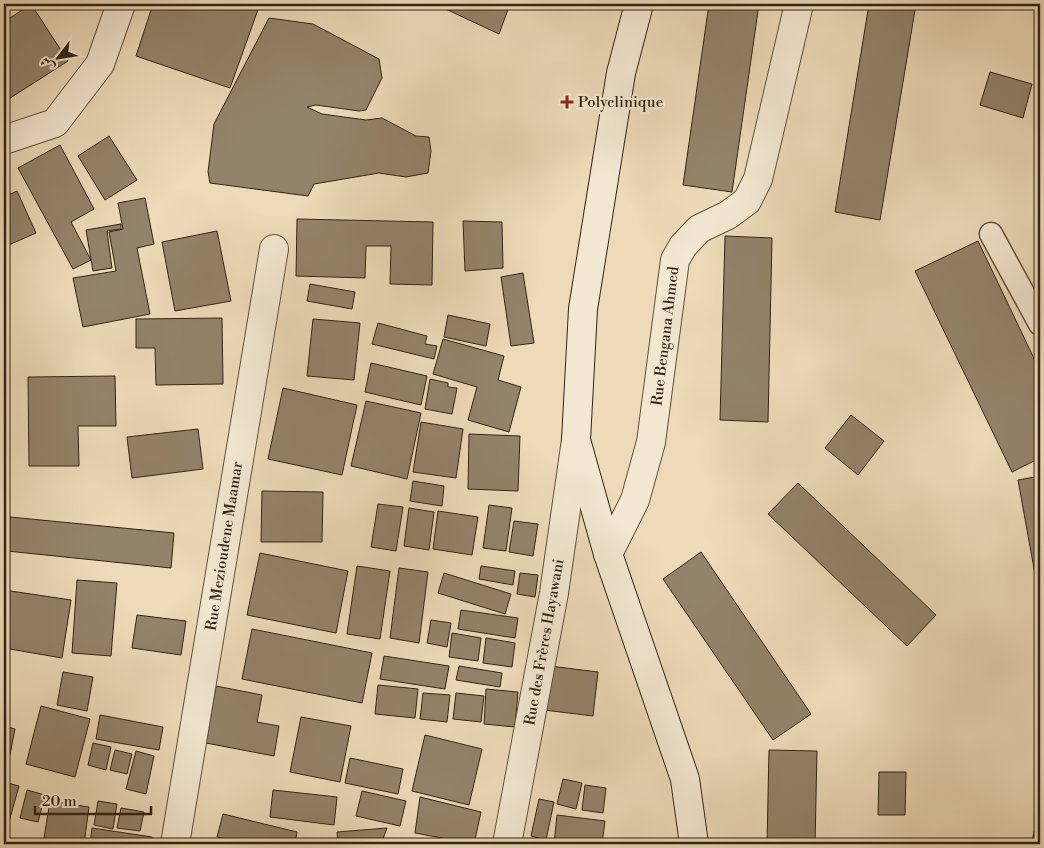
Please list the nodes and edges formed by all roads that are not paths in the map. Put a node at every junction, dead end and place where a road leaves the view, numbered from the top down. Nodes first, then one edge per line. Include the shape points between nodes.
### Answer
1 (121, 4) edge
2 (639, 4) edge
3 (799, 4) edge
4 (4, 140) edge
5 (991, 234) dead end
6 (274, 248) dead end
7 (1040, 324) edge
8 (576, 440) junction
9 (608, 554) junction
10 (175, 844) edge
11 (507, 844) edge
12 (694, 844) edge

1 - 4 street via 100,64 55,123
2 - 8 street via 621,73 583,310
3 - 9 street, Rue Bengana Ahmed via 758,179 747,201 728,215 699,229 675,260 651,442 636,500
5 - 7 lane
6 - 10 street, Rue Mezioudene Maamar
8 - 9 street
8 - 11 street, Rue des Frères Hayawani via 554,594
9 - 12 street via 685,779

